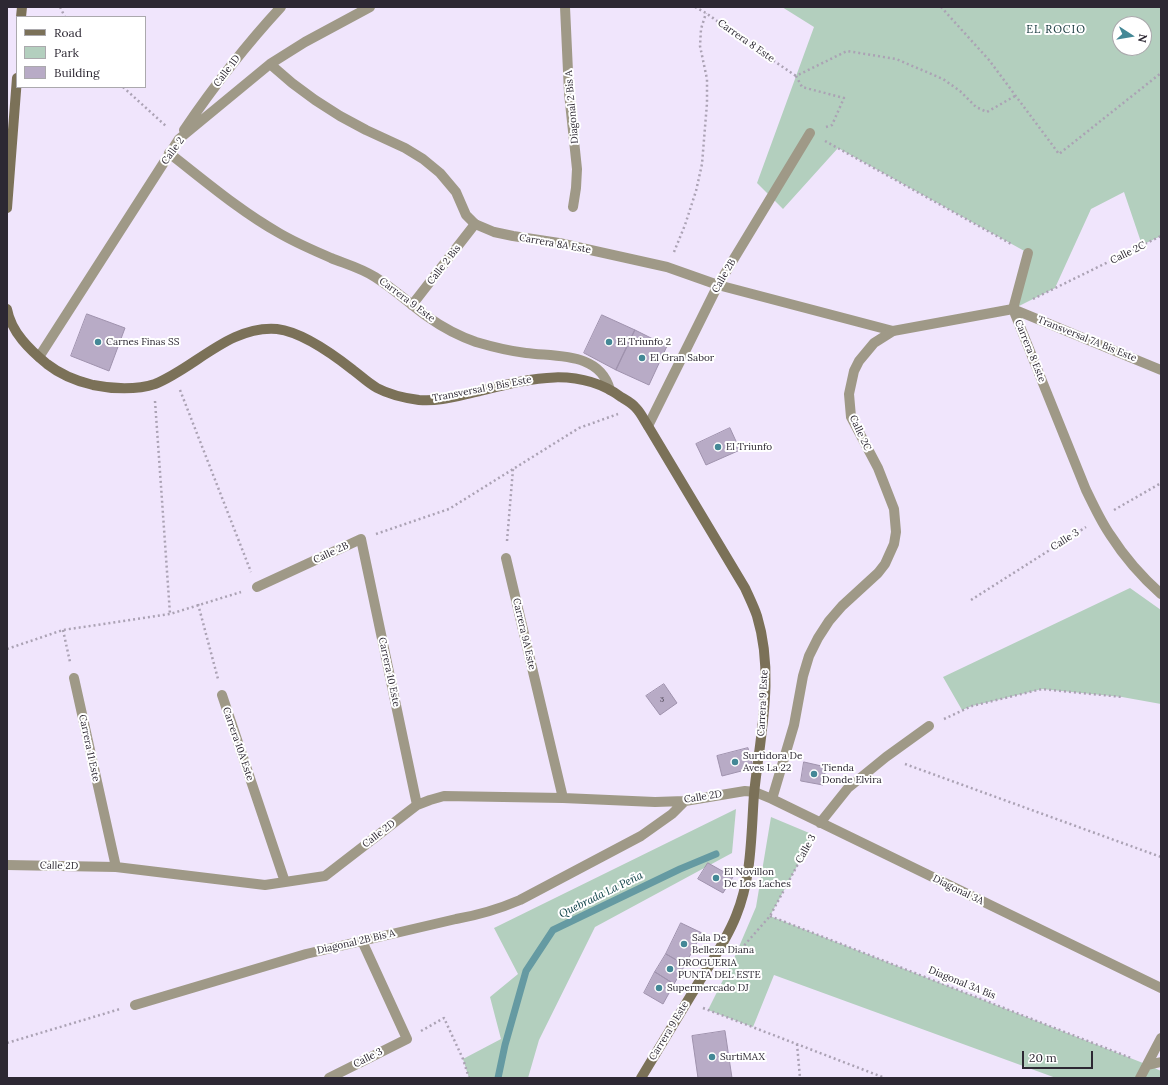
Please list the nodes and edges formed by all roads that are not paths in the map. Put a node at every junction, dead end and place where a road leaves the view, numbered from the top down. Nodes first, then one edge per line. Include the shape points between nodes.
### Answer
1 (281, 7) edge
2 (370, 7) edge
3 (565, 7) edge
4 (270, 64) junction
5 (16, 88) edge
6 (810, 133) road end
7 (179, 139) junction
8 (170, 153) junction
9 (573, 207) dead end
10 (7, 208) edge
11 (475, 224) junction
12 (1028, 253) road end
13 (718, 285) junction
14 (412, 305) junction
15 (1013, 309) junction
16 (7, 314) edge
17 (893, 330) junction
18 (39, 357) junction
19 (1161, 370) edge
20 (610, 390) junction
21 (648, 426) junction
22 (361, 539) joint
23 (506, 558) road end
24 (257, 586) road end
25 (1161, 594) edge
26 (74, 678) road end
27 (222, 696) road end
28 (929, 726) road end
29 (754, 792) junction
30 (563, 798) junction
31 (772, 799) junction
32 (685, 801) junction
33 (417, 805) junction
34 (820, 823) junction
35 (7, 865) edge
36 (116, 867) junction
37 (285, 882) junction
38 (362, 941) junction
39 (1161, 988) edge
40 (135, 1005) road end
41 (1161, 1038) edge
42 (1161, 1062) edge
43 (1148, 1065) junction
44 (643, 1077) edge
45 (329, 1078) edge
46 (1140, 1078) edge

1 - 7 street, Calle 1D via 229,67
2 - 4 street, Calle 2
3 - 9 street, Diagonal 2 Bis A via 577,169
4 - 7 street, Calle 2
4 - 11 street, Carrera 8A Este via 322,104 423,159 440,173 456,192 466,215
5 - 10 street
6 - 13 street, Calle 2B
7 - 8 street, Calle 2
8 - 14 street, Carrera 9 Este via 254,218 305,247 374,276
8 - 18 street, Calle 2
11 - 13 street, Carrera 8A Este via 494,232 559,243 667,267
11 - 14 street, Calle 2 Bis
12 - 15 street, Carrera 8 Este
13 - 17 street, Carrera 8A Este
13 - 21 street, Calle 2B
14 - 20 street, Carrera 9 Este via 447,329 467,339 510,351 561,356 592,364 601,371
15 - 17 street, Calle 2C
15 - 19 street, Transversal 7A Bis Este
15 - 25 street, Carrera 8 Este via 1086,490 1100,518 1126,558
16 - 18 street, Transversal 9 Bis Este via 17,333
17 - 31 street, Calle 2C via 874,343 859,361 849,394 851,417 878,468 894,510 894,544 878,573 829,621 809,656 794,725
18 - 20 street, Transversal 9 Bis Este via 56,371 74,380 108,388 129,388 154,384 236,336 254,331 277,330 301,336 326,350 377,388 405,398 436,400 534,378 550,377 586,380
20 - 21 street, Transversal 9 Bis Este via 636,407
21 - 29 street, Carrera 9 Este via 745,588 761,632 766,664 765,690
22 - 24 street, Calle 2B
22 - 33 street, Carrera 10 Este
23 - 30 street, Carrera 9A Este
26 - 36 street, Carrera 11 Este
27 - 37 street, Carrera 10A Este
28 - 34 street, Calle 3 via 848,788
29 - 31 street, Diagonal 3A
29 - 32 street, Calle 2D via 744,791
29 - 44 street, Carrera 9 Este via 749,867 746,887 736,918
30 - 32 street, Calle 2D via 624,802
30 - 33 street, Calle 2D via 444,796
31 - 34 street, Diagonal 3A
32 - 38 street, Diagonal 2B Bis A via 672,814 641,836 500,909
33 - 37 street, Calle 2D via 324,876
34 - 39 street, Diagonal 3A
35 - 36 street, Calle 2D
36 - 37 street, Calle 2D via 265,885
38 - 40 street, Diagonal 2B Bis A via 306,954
38 - 45 street, Calle 3 via 407,1039
41 - 43 street
42 - 43 street
43 - 46 street

